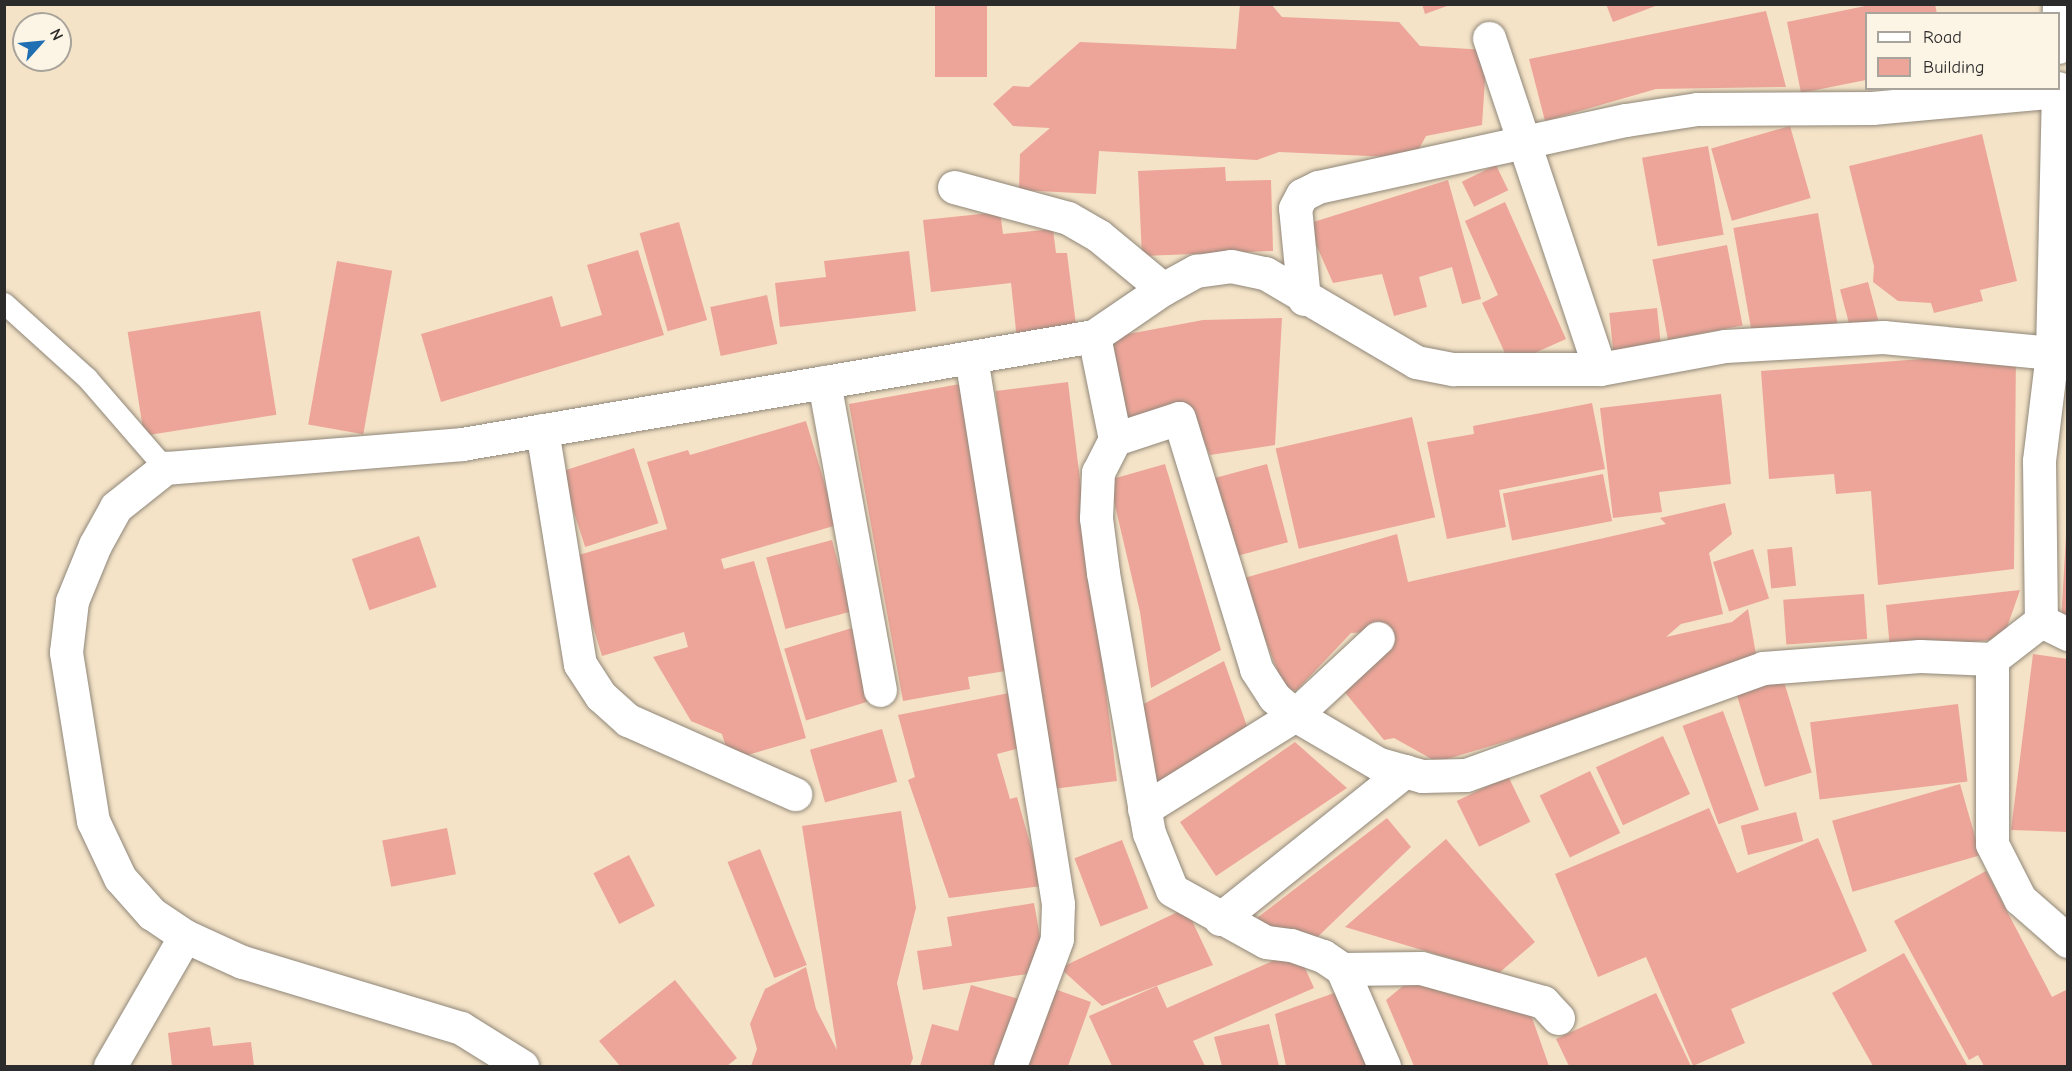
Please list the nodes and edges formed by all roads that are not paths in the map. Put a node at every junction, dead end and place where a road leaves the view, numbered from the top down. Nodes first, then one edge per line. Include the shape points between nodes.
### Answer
1 (1489, 38) dead end
2 (2058, 90) edge
3 (1524, 142) junction
4 (954, 187) dead end
5 (1163, 289) junction
6 (1304, 299) junction
7 (4, 303) edge
8 (1094, 336) junction
9 (2060, 355) edge
10 (971, 357) junction
11 (1600, 369) junction
12 (824, 382) junction
13 (542, 430) junction
14 (1114, 439) junction
15 (165, 468) junction
16 (2054, 627) edge
17 (1378, 638) dead end
18 (1992, 659) junction
19 (880, 690) dead end
20 (1295, 716) junction
21 (1405, 771) junction
22 (795, 794) dead end
23 (1144, 809) junction
24 (1220, 919) junction
25 (185, 936) junction
26 (2067, 941) edge
27 (1342, 969) junction
28 (1558, 1018) dead end
29 (110, 1066) edge
30 (522, 1066) edge
31 (1010, 1066) edge
32 (1384, 1066) edge

1 - 3 street
2 - 3 street via 1872,108 1697,109
2 - 9 street
3 - 6 street via 1318,187 1302,195 1295,208
3 - 11 street
4 - 5 street via 1068,218 1099,236
5 - 6 street via 1196,271 1231,266 1265,273
5 - 8 street
6 - 11 street via 1416,362 1453,369
7 - 15 lane via 87,378
8 - 10 street
8 - 14 street
9 - 11 street via 1883,337 1725,346
9 - 16 street via 2039,461
10 - 12 street
10 - 31 street via 1058,903 1057,939
12 - 13 street
12 - 19 street
13 - 15 street via 462,444
13 - 22 street via 580,664 601,696 628,720
14 - 20 street via 1179,418 1256,669 1274,698
14 - 23 street via 1098,472 1096,518
15 - 25 street via 116,507 95,546 72,601 66,652 93,821 120,878 152,914
16 - 18 street
17 - 20 street
18 - 21 street via 1920,656 1763,668 1466,775 1422,776
18 - 26 street via 1992,844 2020,899
20 - 21 street via 1379,764
20 - 23 street
21 - 24 street
23 - 24 street via 1149,833 1173,890
24 - 27 street via 1266,942 1291,945 1323,957
25 - 29 street
25 - 30 street via 242,962 461,1028
27 - 28 street via 1421,968 1543,1002
27 - 32 street

